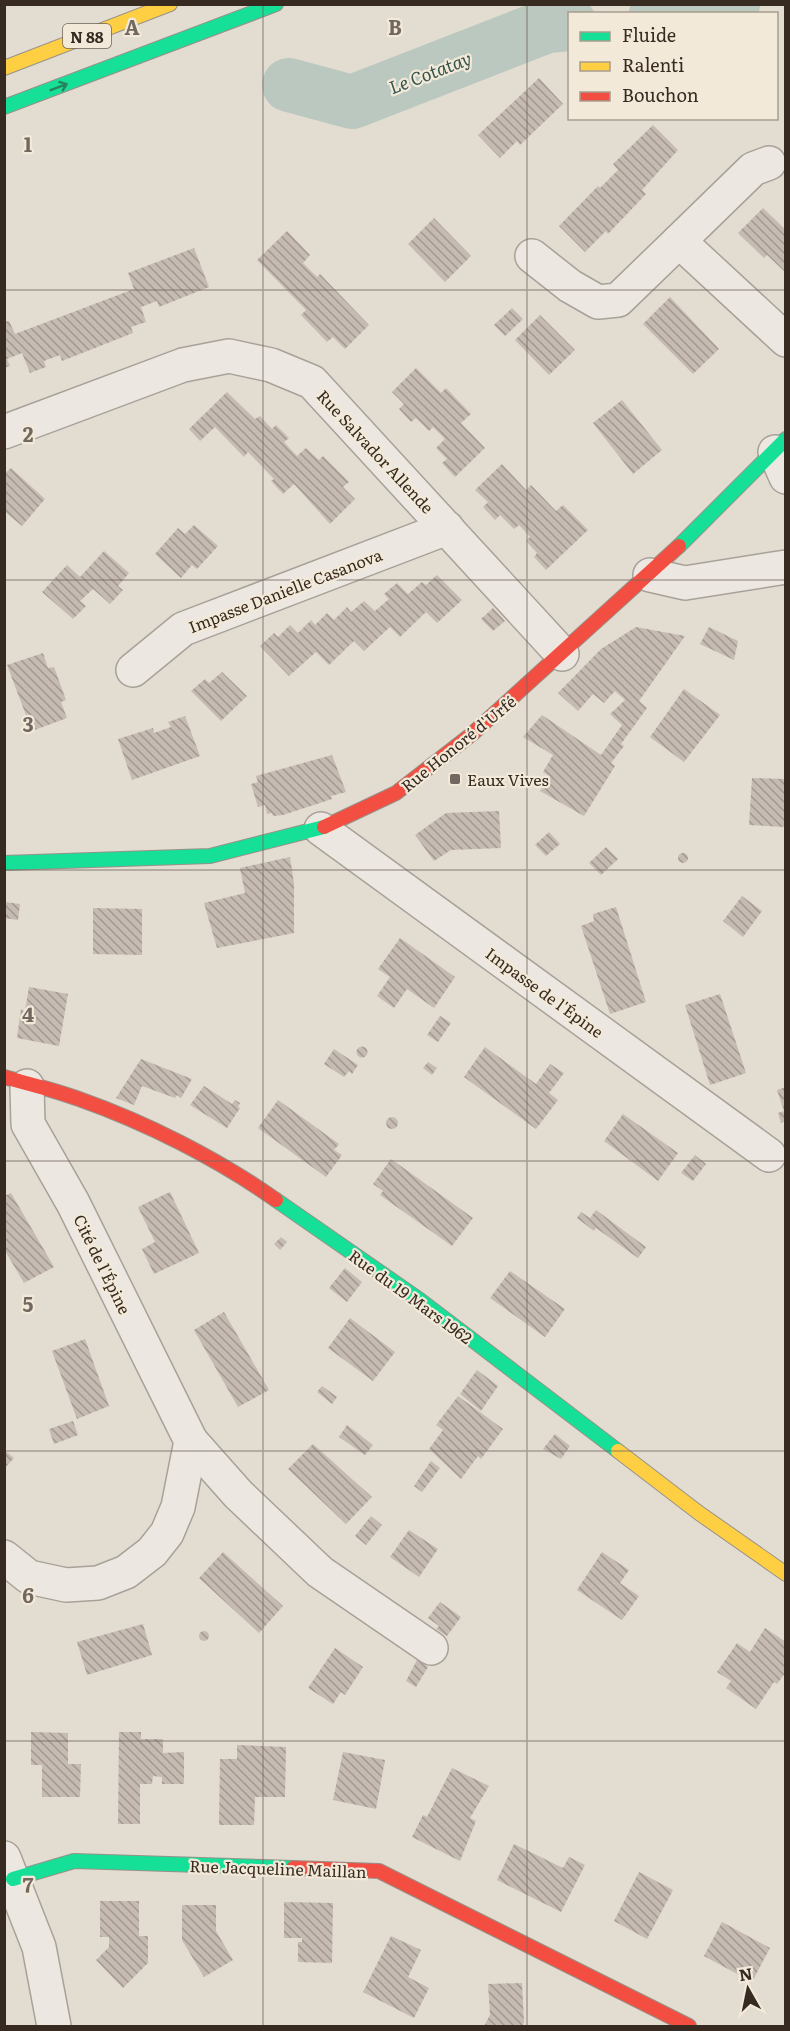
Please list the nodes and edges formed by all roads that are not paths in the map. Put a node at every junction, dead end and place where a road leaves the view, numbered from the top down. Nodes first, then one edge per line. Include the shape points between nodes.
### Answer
1 (170, 4) edge
2 (276, 4) edge
3 (4, 68) edge
4 (4, 107) edge
5 (769, 163) dead end
6 (679, 241) junction
7 (532, 256) dead end
8 (786, 340) edge
9 (4, 432) edge
10 (782, 456) edge
11 (447, 528) junction
12 (786, 567) edge
13 (650, 575) junction
14 (562, 654) junction
15 (133, 670) dead end
16 (321, 829) junction
17 (4, 863) edge
18 (16, 1081) edge
19 (769, 1155) dead end
20 (191, 1441) junction
21 (4, 1557) edge
22 (786, 1574) edge
23 (431, 1648) dead end
24 (9, 1868) edge
25 (54, 2026) edge
26 (689, 2026) edge

1 - 3 main road, N 88
4 -> 2 main road, N 88
5 - 6 street via 753,169
6 - 7 street via 618,300 598,303
6 - 8 street
9 - 11 street, Rue Salvador Allende via 183,365 229,356 271,365 312,382
10 - 13 main road, Rue Honoré d'Urfé
11 - 14 street, Rue Salvador Allende
11 - 15 street, Impasse Danielle Casanova via 183,629
12 - 13 street via 685,582
13 - 14 main road, Rue Honoré d'Urfé
14 - 16 main road, Rue Honoré d'Urfé via 472,734 396,793
16 - 17 main road, Rue Honoré d'Urfé via 210,856
16 - 19 street, Impasse de l'Épine
18 - 20 street, Cité de l'Épine via 28,1124 74,1203
18 - 22 main road, Rue du 19 Mars 1962 via 90,1103 185,1144 251,1182 420,1300 699,1513
20 - 21 street via 178,1507 167,1533 152,1552 126,1572 98,1583 66,1585 29,1577
20 - 23 street, Cité de l'Épine via 238,1494 320,1572
24 - 25 street via 39,1947
24 - 26 main road, Rue Jacqueline Maillan via 74,1861 379,1870

